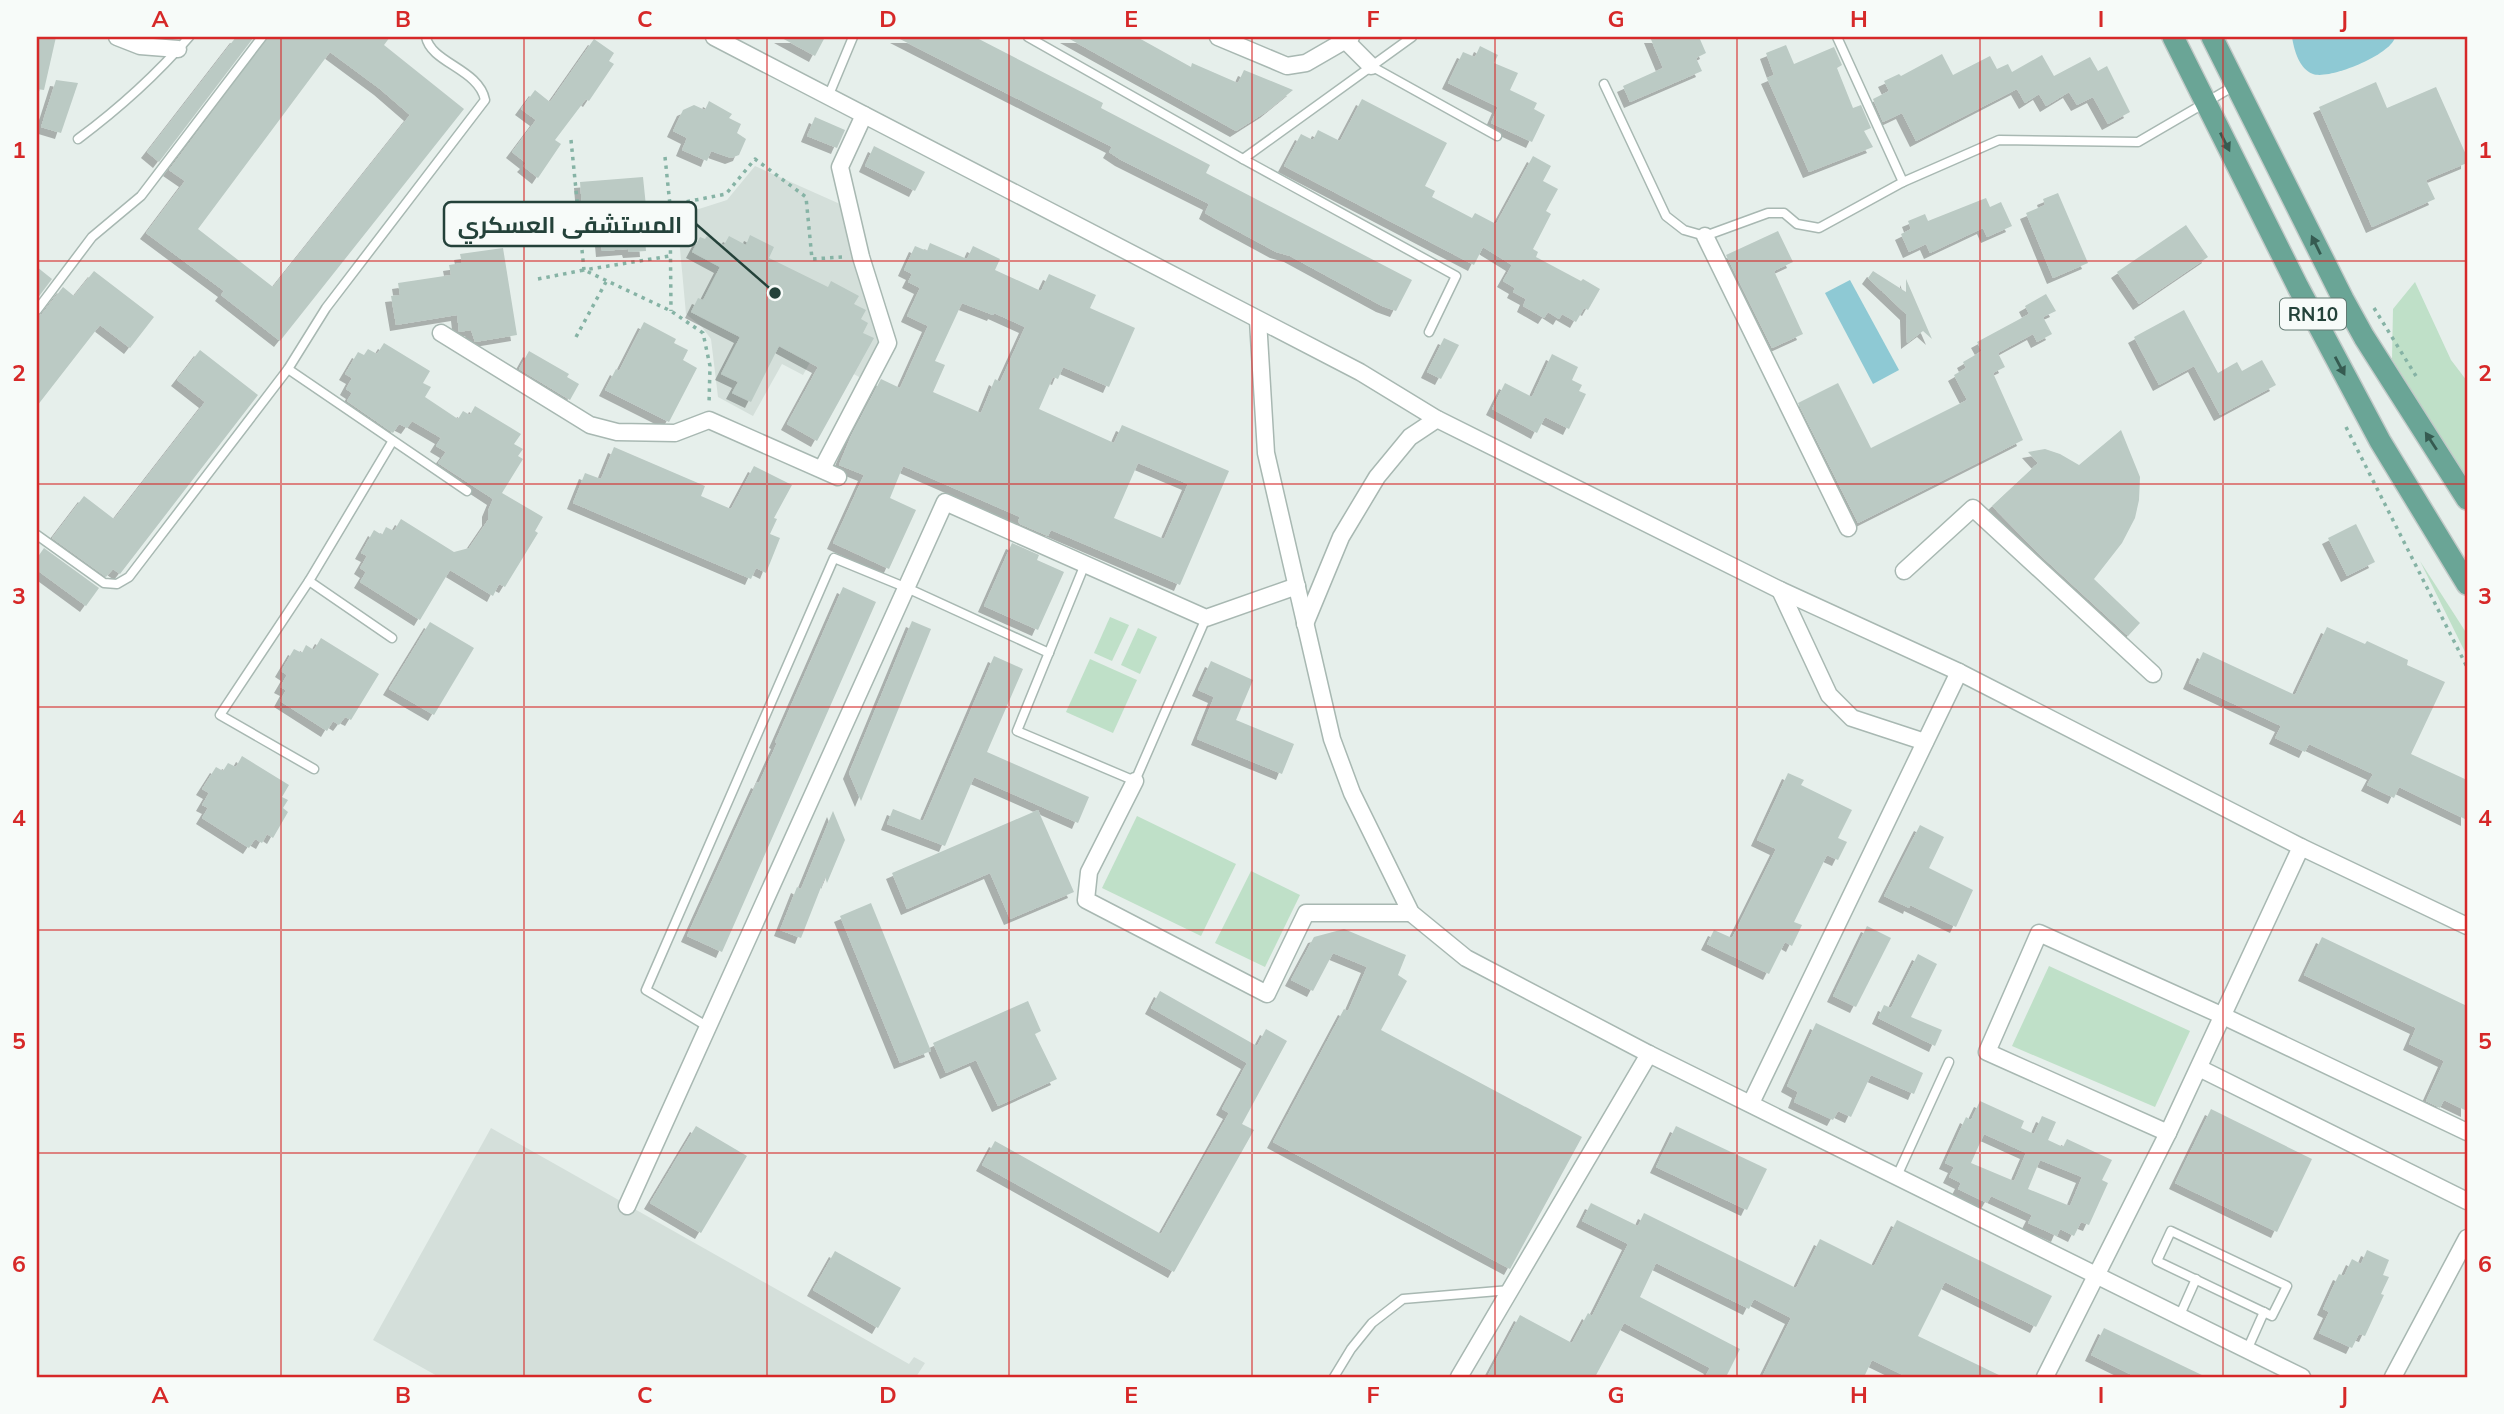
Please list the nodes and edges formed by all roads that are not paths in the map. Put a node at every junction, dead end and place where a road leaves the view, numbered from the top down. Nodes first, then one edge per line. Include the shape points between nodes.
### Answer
1 (117, 37) edge
2 (262, 37) edge
3 (426, 37) edge
4 (714, 37) edge
5 (853, 37) edge
6 (1028, 37) edge
7 (1218, 37) edge
8 (1412, 37) edge
9 (1837, 37) edge
10 (2173, 37) edge
11 (2212, 37) edge
12 (1348, 39) edge
13 (183, 43) edge
14 (1371, 66) junction
15 (1604, 83) dead end
16 (2236, 85) junction
17 (828, 97) junction
18 (2204, 103) junction
19 (864, 115) junction
20 (1497, 136) dead end
21 (78, 139) dead end
22 (1243, 159) junction
23 (1903, 182) junction
24 (1705, 236) junction
25 (37, 310) edge
26 (1258, 320) junction
27 (1429, 332) dead end
28 (442, 333) dead end
29 (288, 369) junction
30 (1437, 419) junction
31 (392, 442) junction
32 (822, 469) junction
33 (838, 477) dead end
34 (467, 491) dead end
35 (2467, 499) edge
36 (1848, 528) dead end
37 (37, 535) edge
38 (1085, 564) junction
39 (1904, 571) dead end
40 (309, 582) junction
41 (2467, 584) edge
42 (1297, 586) junction
43 (907, 588) junction
44 (1780, 590) junction
45 (1206, 618) junction
46 (1306, 624) junction
47 (392, 638) dead end
48 (1049, 653) junction
49 (1959, 672) junction
50 (2153, 674) dead end
51 (1925, 742) junction
52 (314, 769) dead end
53 (1135, 781) junction
54 (2301, 847) junction
55 (1411, 913) junction
56 (2467, 926) edge
57 (2221, 1014) junction
58 (709, 1028) junction
59 (1649, 1054) junction
60 (1949, 1062) dead end
61 (2199, 1068) junction
62 (1751, 1103) junction
63 (2467, 1132) edge
64 (2168, 1133) junction
65 (1897, 1175) junction
66 (2467, 1201) edge
67 (627, 1206) dead end
68 (2467, 1238) edge
69 (2096, 1276) junction
70 (2196, 1279) junction
71 (1510, 1290) junction
72 (2264, 1312) junction
73 (2179, 1317) junction
74 (2247, 1350) junction
75 (1334, 1377) edge
76 (1459, 1377) edge
77 (2045, 1377) edge
78 (2302, 1377) edge
79 (2393, 1377) edge

1 - 13 street via 140,46
2 - 25 lane via 141,197 92,237
3 - 29 lane via 434,50 476,81 485,100 326,308
4 - 17 street
5 - 17 lane
6 - 22 lane
7 - 12 street via 1287,66 1306,63
8 - 14 lane
9 - 23 lane
10 - 18 main road, RN10
11 - 16 main road, RN10
12 - 14 street
13 - 21 lane
14 - 20 lane
14 - 22 lane
15 - 24 lane via 1666,216 1684,230
16 - 18 lane
35 -> 16 main road, RN10 via 2348,309
17 - 19 street
18 - 23 lane via 2138,142 1999,140
18 -> 41 main road, RN10 via 2380,441
19 - 26 street
19 - 32 street via 840,167 888,343
22 - 27 lane via 1456,276
23 - 24 lane via 1819,228 1797,224 1784,214 1768,213
24 - 36 street
26 - 30 street via 1360,372
26 - 42 street via 1266,453
28 - 32 street via 590,425 617,432 675,433 709,420
29 - 31 lane
29 - 37 lane via 129,577 117,584 104,583
30 - 44 street
30 - 46 street via 1410,437 1377,477 1340,537
31 - 34 lane
31 - 40 lane
32 - 33 street
38 - 43 street via 945,502
38 - 45 street
38 - 48 lane
39 - 50 street via 1973,508
40 - 47 lane
40 - 52 lane via 220,716
42 - 45 street
42 - 46 street
43 - 48 lane
43 - 58 street
43 - 58 lane via 834,558 646,990
44 - 49 street
44 - 51 street via 1829,695 1852,718
45 - 53 lane
46 - 55 street via 1332,739 1352,793
48 - 53 lane via 1017,731
49 - 51 street
49 - 54 street
51 - 62 street
53 - 55 street via 1089,872 1086,900 1267,994 1307,913
54 - 56 street
54 - 57 street
55 - 59 street via 1466,958
57 - 61 street
57 - 63 street
57 - 64 street via 2039,933 1987,1052
58 - 67 street
59 - 62 street
59 - 71 street
60 - 65 lane
61 - 64 street
61 - 66 street
62 - 65 street
64 - 69 street
65 - 69 street
68 - 79 street
69 - 73 street
69 - 77 street
70 - 72 lane
70 - 72 lane via 2157,1261 2171,1231 2287,1286 2273,1316
70 - 73 lane
71 - 75 lane via 1403,1299 1372,1323
71 - 76 street
72 - 74 lane
73 - 74 street
74 - 78 street

